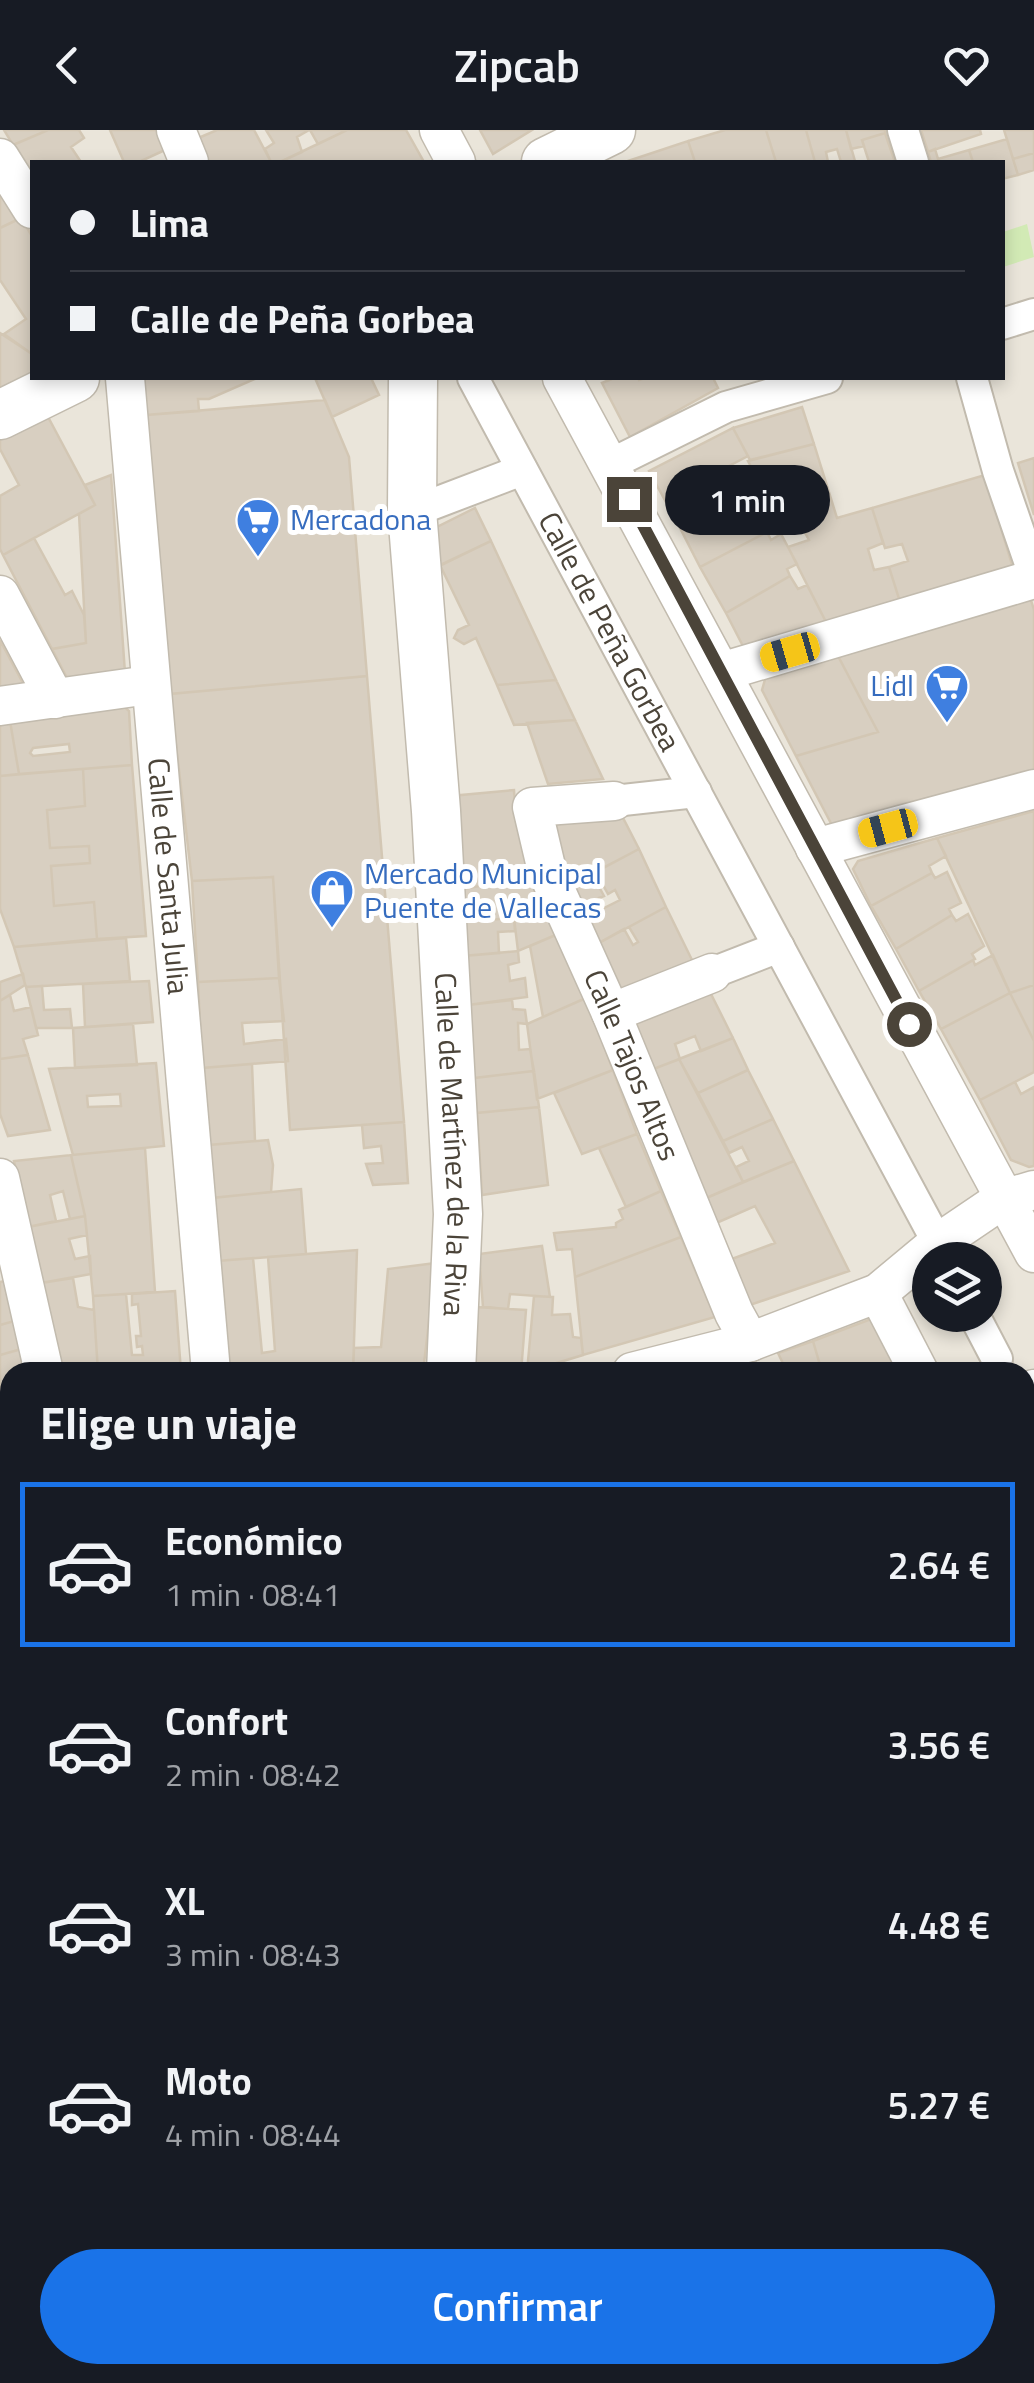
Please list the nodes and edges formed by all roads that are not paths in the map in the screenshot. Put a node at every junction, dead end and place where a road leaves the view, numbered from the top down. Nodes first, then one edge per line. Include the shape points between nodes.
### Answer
1 (176, 130) edge
2 (439, 130) edge
3 (611, 130) edge
4 (903, 130) edge
5 (0, 158) edge
6 (189, 160) edge
7 (455, 160) edge
8 (550, 160) edge
9 (912, 160) edge
10 (30, 207) edge
11 (1034, 314) edge
12 (1005, 323) edge
13 (70, 380) edge
14 (125, 380) edge
15 (413, 380) edge
16 (475, 380) edge
17 (563, 380) edge
18 (973, 380) edge
19 (814, 381) edge
20 (0, 415) edge
21 (611, 464) junction
22 (522, 470) junction
23 (424, 507) dead end
24 (1034, 577) edge
25 (0, 596) edge
26 (721, 672) junction
27 (149, 685) junction
28 (55, 698) junction
29 (0, 706) edge
30 (1034, 789) edge
31 (696, 792) junction
32 (614, 801) joint
33 (815, 848) junction
34 (779, 947) junction
35 (712, 974) joint
36 (610, 1013) junction
37 (0, 1178) edge
38 (1018, 1194) edge
39 (937, 1242) edge
40 (955, 1242) edge
41 (1034, 1253) edge
42 (912, 1271) edge
43 (878, 1293) junction
44 (983, 1332) edge
45 (750, 1342) junction
46 (997, 1360) dead end
47 (42, 1362) edge
48 (210, 1362) edge
49 (451, 1362) edge
50 (671, 1362) edge
51 (915, 1362) edge

1 - 6 street
2 - 7 street
3 - 8 street
4 - 9 street
5 - 10 street
11 - 12 street
13 - 20 street
14 - 27 street, Calle de Santa Julia
15 - 49 street, Calle de Martínez de la Riva via 412,511 458,1214
16 - 22 street, Calle de Peña Gorbea
17 - 21 street
18 - 24 street
19 - 21 street via 726,406
21 - 26 street
22 - 23 street
22 - 31 street, Calle de Peña Gorbea
24 - 26 street
25 - 28 street
26 - 33 street
27 - 28 street
27 - 48 street, Calle de Santa Julia
28 - 29 street
30 - 33 street
31 - 32 street, Calle de Peña Gorbea
31 - 34 street, Calle de Peña Gorbea
32 - 36 street, Calle Tajos Altos via 532,806 547,871
33 - 38 street
34 - 35 street
34 - 39 street, Calle de Peña Gorbea
35 - 36 street
36 - 45 street, Calle Tajos Altos
37 - 47 street
38 - 40 street
38 - 41 street
42 - 43 street
43 - 45 street
43 - 51 street
44 - 46 street
45 - 50 street

